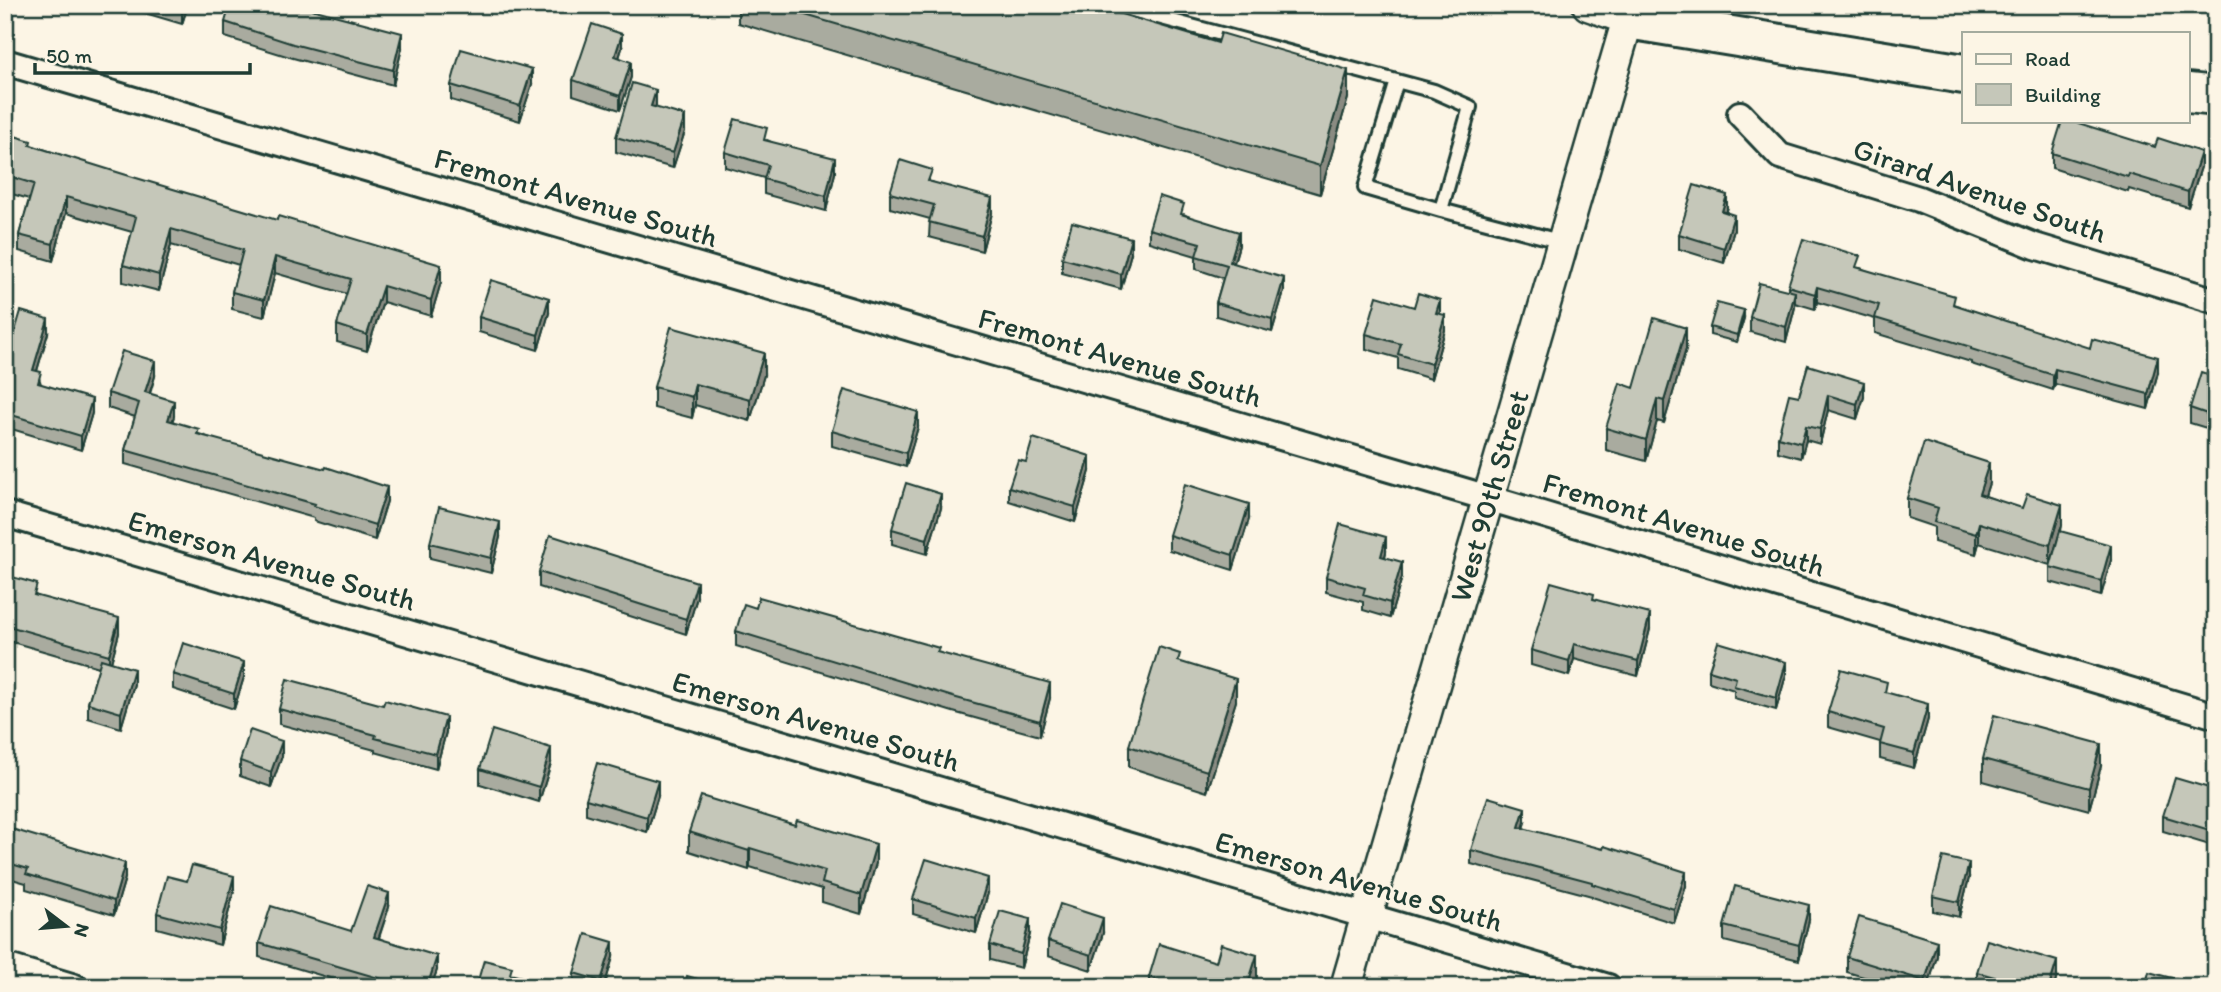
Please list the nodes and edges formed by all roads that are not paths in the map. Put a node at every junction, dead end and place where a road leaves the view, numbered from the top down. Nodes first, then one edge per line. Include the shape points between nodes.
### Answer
1 (1113, 5) edge
2 (1588, 5) edge
3 (1630, 12) edge
4 (5, 62) edge
5 (1962, 74) edge
6 (1397, 81) junction
7 (2190, 93) edge
8 (2216, 96) edge
9 (1740, 114) dead end
10 (1441, 210) junction
11 (1563, 242) junction
12 (2216, 301) edge
13 (1488, 498) junction
14 (5, 514) edge
15 (2216, 716) edge
16 (1366, 916) junction
17 (5, 966) edge
18 (75, 987) edge
19 (1346, 987) edge
20 (1608, 987) edge

1 - 6 lane
2 - 3 street
3 - 5 highway
3 - 11 street, West 90th Street
4 - 13 street, Fremont Avenue South
6 - 10 lane via 1470,107
6 - 10 lane via 1365,188
7 - 8 highway
9 - 12 street, Girard Avenue South via 1780,156 1919,199 2035,246
10 - 11 lane
11 - 13 street, West 90th Street
13 - 15 street, Fremont Avenue South
13 - 16 street, West 90th Street
14 - 16 street, Emerson Avenue South
16 - 19 street, West 90th Street
16 - 20 street, Emerson Avenue South
17 - 18 street

